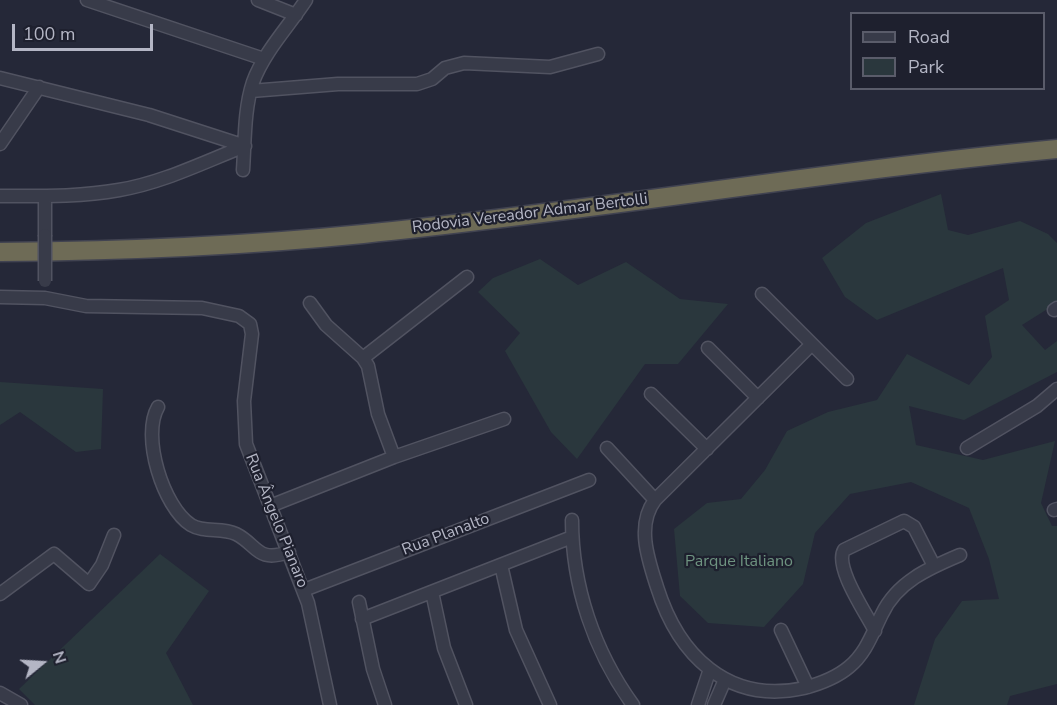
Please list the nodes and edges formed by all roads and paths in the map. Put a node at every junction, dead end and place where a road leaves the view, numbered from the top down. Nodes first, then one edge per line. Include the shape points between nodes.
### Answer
1 (87, 0) edge
2 (258, 0) edge
3 (306, 0) edge
4 (296, 15) junction
5 (598, 54) dead end
6 (264, 59) junction
7 (0, 78) edge
8 (39, 87) junction
9 (250, 91) junction
10 (0, 144) edge
11 (245, 146) junction
12 (1057, 149) edge
13 (243, 170) dead end
14 (0, 196) edge
15 (45, 196) junction
16 (0, 252) edge
17 (467, 277) dead end
18 (762, 294) dead end
19 (0, 297) edge
20 (45, 298) junction
21 (310, 303) dead end
22 (812, 344) junction
23 (708, 348) dead end
24 (363, 358) junction
25 (847, 380) dead end
26 (1057, 389) edge
27 (651, 394) dead end
28 (758, 398) junction
29 (158, 407) dead end
30 (504, 419) dead end
31 (607, 448) dead end
32 (967, 448) dead end
33 (706, 449) junction
34 (394, 457) junction
35 (589, 480) dead end
36 (656, 500) junction
37 (270, 506) junction
38 (572, 520) dead end
39 (114, 535) dead end
40 (572, 537) junction
41 (289, 552) junction
42 (960, 555) dead end
43 (501, 565) junction
44 (934, 566) junction
45 (304, 590) junction
46 (432, 592) junction
47 (0, 594) edge
48 (359, 602) dead end
49 (362, 619) junction
50 (781, 630) dead end
51 (875, 631) junction
52 (709, 672) junction
53 (724, 682) junction
54 (808, 687) junction
55 (0, 693) edge
56 (21, 705) edge
57 (330, 705) edge
58 (385, 705) edge
59 (466, 705) edge
60 (550, 705) edge
61 (633, 705) edge
62 (698, 705) edge
63 (714, 705) edge

1 - 6 street
2 - 4 street
3 - 4 street
4 - 6 street
5 - 9 street via 550,67 464,63 445,68 432,79 417,84 338,84
6 - 9 street
7 - 8 street
8 - 10 street
8 - 11 street via 149,115
9 - 11 street
11 - 13 street
11 - 15 street via 121,190
12 - 16 highway, Rodovia Vereador Admar Bertolli via 362,234
14 - 15 street
15 - 20 street, bridge
17 - 24 street
18 - 22 street
19 - 20 street
20 - 37 street, Rua Ângelo Pianaro via 80,305 180,306 225,312 250,324 244,431 250,458
21 - 24 street via 326,325
22 - 25 street
22 - 28 street
23 - 28 street
24 - 34 street via 381,426
26 - 32 street via 1037,406
27 - 33 street
28 - 33 street
29 - 41 street via 153,415 153,447 175,512 199,528 236,534 261,553 278,556
30 - 34 street
31 - 36 street
33 - 36 street
34 - 37 street
35 - 45 street, Rua Planalto
36 - 52 street via 644,522 658,590 682,642
37 - 41 street, Rua Ângelo Pianaro
38 - 40 street
39 - 47 street via 102,565 88,584 54,554
40 - 43 street
40 - 61 street via 586,611 603,655
41 - 45 street, Rua Ângelo Pianaro
42 - 44 street
43 - 46 street
43 - 60 street via 516,630
44 - 51 street via 895,594
44 - 51 street via 914,527 904,521 844,550 842,568
45 - 57 street, Rua Ângelo Pianaro
46 - 49 street
46 - 59 street via 447,658
48 - 49 street
49 - 58 street
50 - 54 street
51 - 54 street via 865,650 847,669
52 - 53 street
52 - 62 street
53 - 54 street via 771,692
53 - 63 street
55 - 56 street

